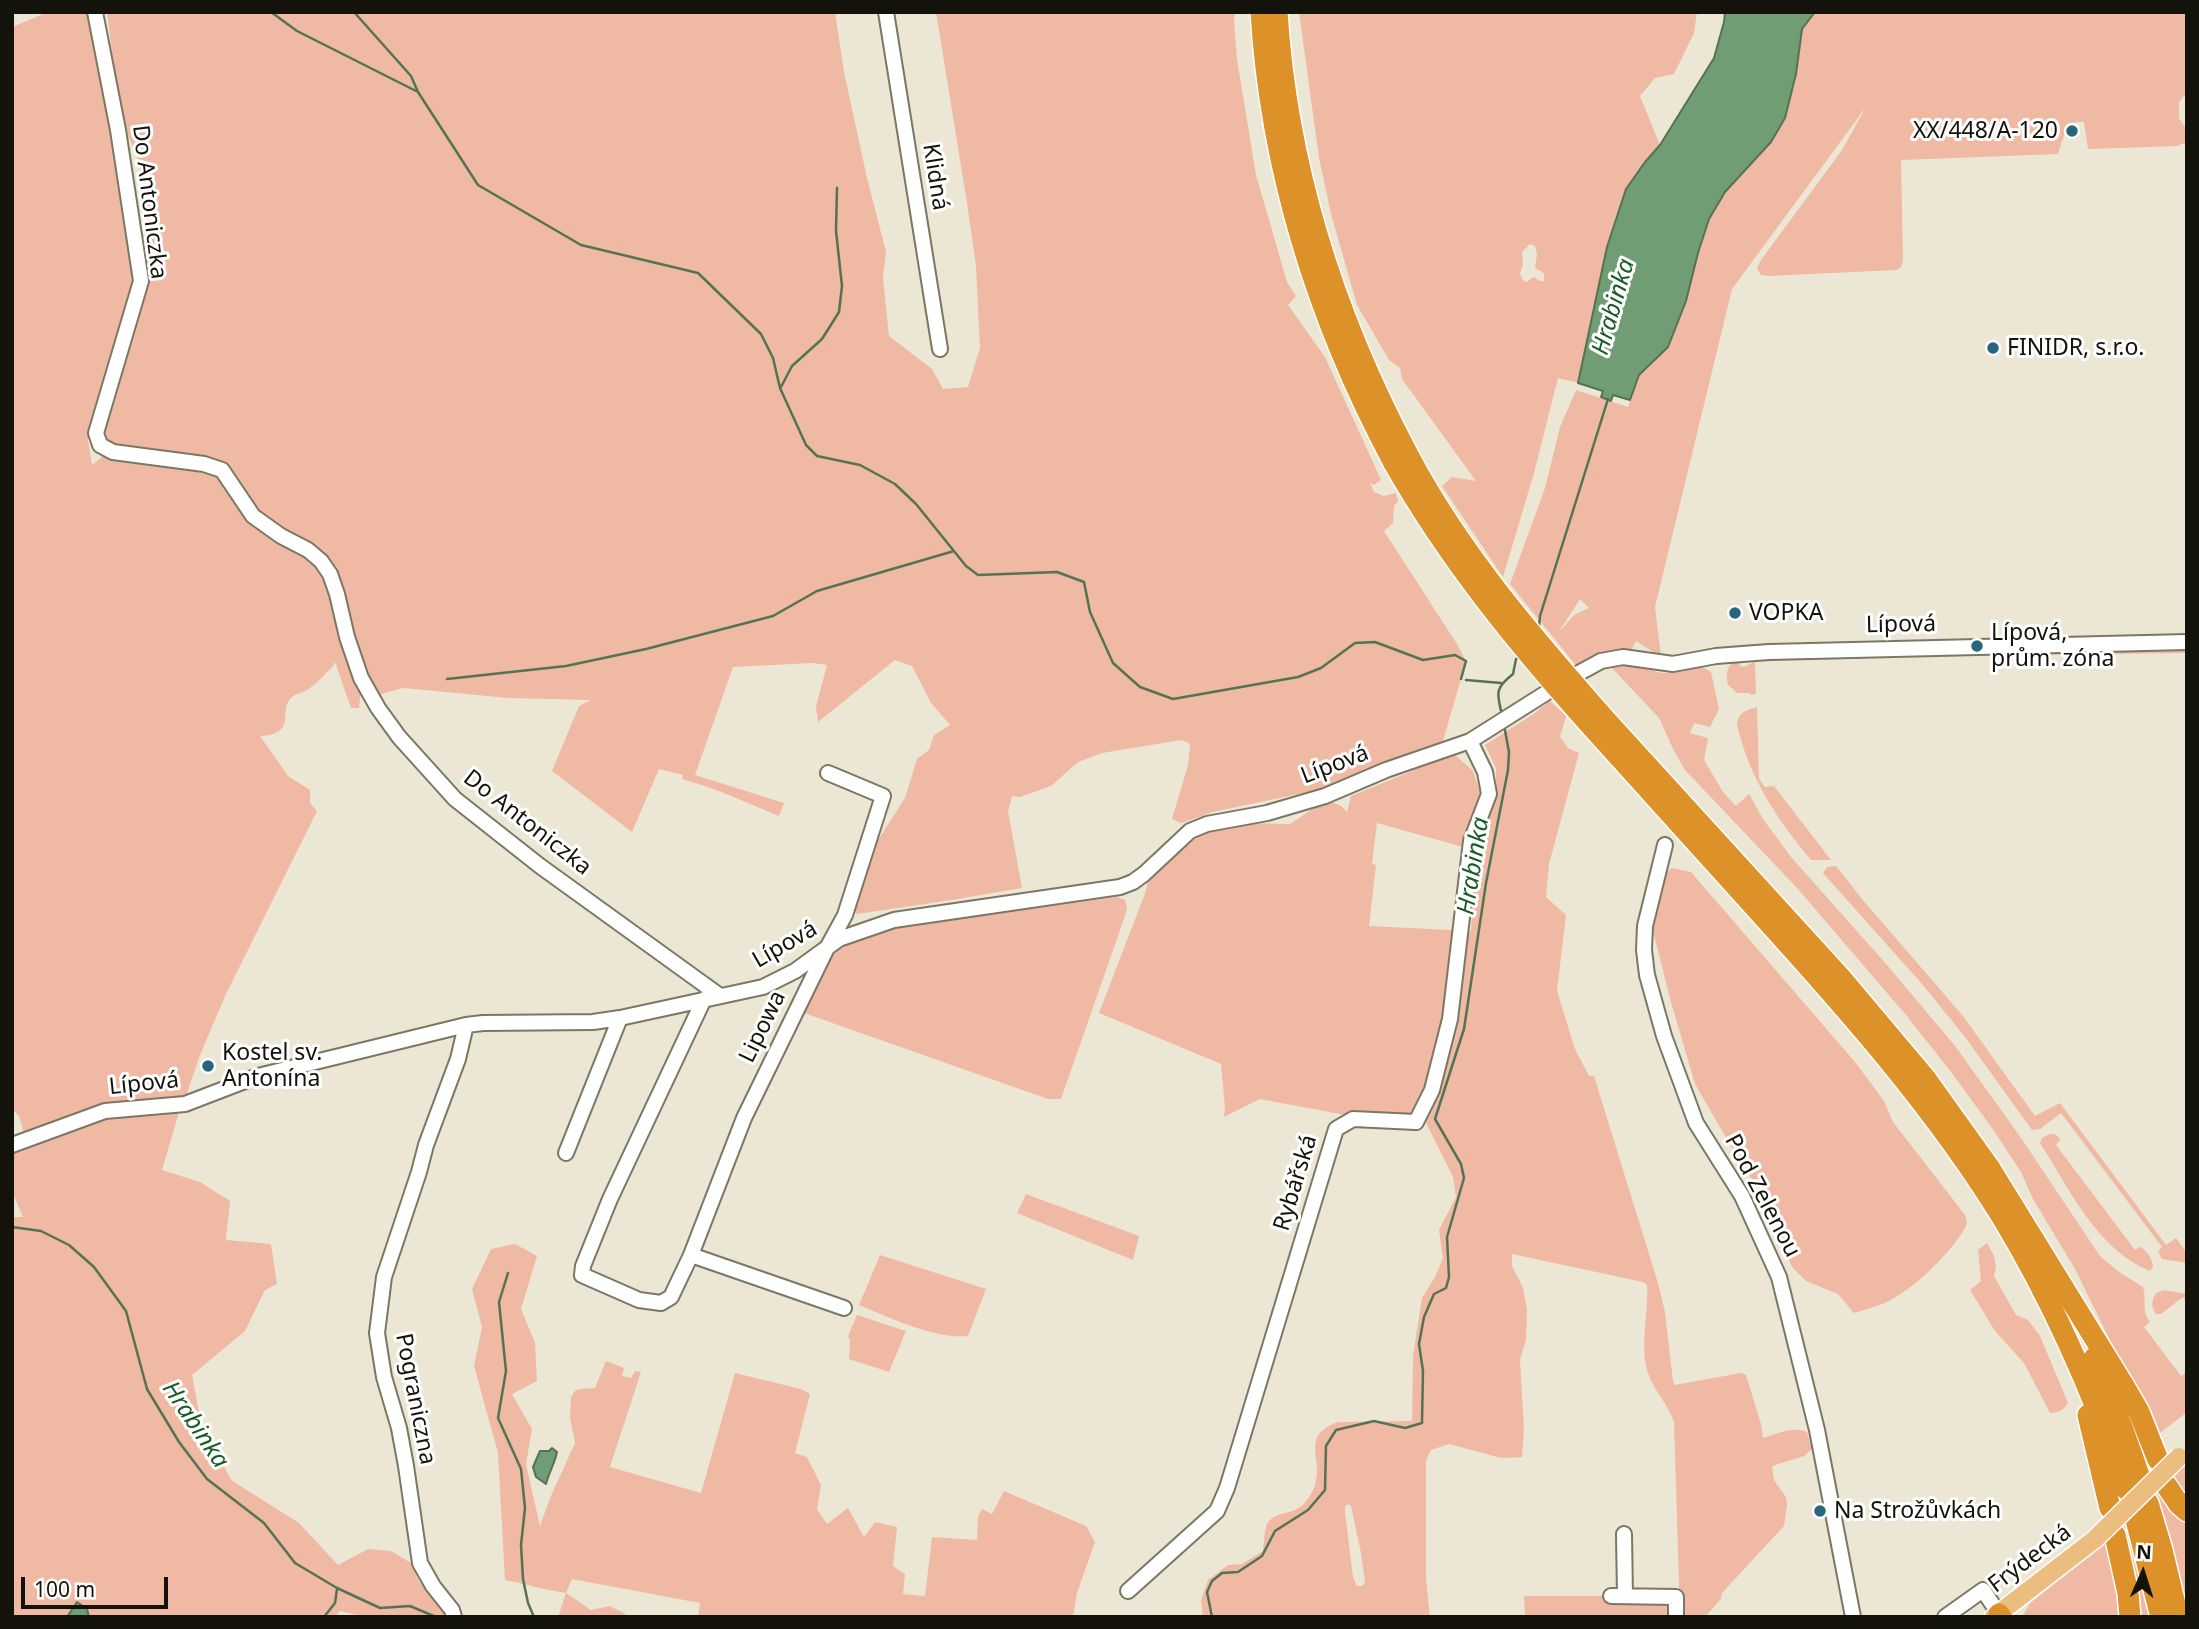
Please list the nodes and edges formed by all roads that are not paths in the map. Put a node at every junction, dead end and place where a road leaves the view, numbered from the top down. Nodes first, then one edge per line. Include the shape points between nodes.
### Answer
1 (95, 12) edge
2 (886, 12) edge
3 (1261, 12) edge
4 (1277, 12) edge
5 (940, 349) dead end
6 (1401, 459) junction
7 (2187, 642) edge
8 (1579, 673) dead end
9 (1546, 692) dead end
10 (1598, 722) junction
11 (1470, 741) junction
12 (828, 773) dead end
13 (1665, 845) dead end
14 (827, 948) junction
15 (720, 996) junction
16 (704, 999) junction
17 (620, 1018) junction
18 (466, 1025) junction
19 (12, 1145) edge
20 (566, 1153) dead end
21 (691, 1255) junction
22 (2050, 1268) junction
23 (844, 1308) dead end
24 (2060, 1323) junction
25 (2183, 1453) edge
26 (2158, 1460) dead end
27 (2166, 1485) dead end
28 (2110, 1508) dead end
29 (2187, 1511) edge
30 (1624, 1534) dead end
31 (2105, 1537) junction
32 (1128, 1591) dead end
33 (1998, 1616) edge
34 (454, 1617) edge
35 (1676, 1617) edge
36 (1853, 1617) edge
37 (1945, 1617) edge
38 (2130, 1617) edge
39 (2161, 1617) edge
40 (2178, 1617) edge

1 - 15 street, Do Antoniczka via 141,281 96,433 100,445 113,452 204,464 222,471 253,516 321,561 330,574 361,678 399,737 455,799
2 - 5 street, Klidná
3 - 6 highway via 1280,155 1306,257 1350,376
4 - 6 highway via 1291,131 1320,247
6 - 10 highway, bridge
7 - 8 street, Lípová via 1769,652 1673,664 1623,657 1601,661
9 - 11 street, Lípová
10 - 22 highway via 1841,978 1926,1079 1989,1167
10 - 24 highway via 1905,1078 2002,1218
11 - 14 street, Lípová via 1325,796 1190,831 1144,874 1120,887 894,920 839,939
11 - 32 street, Rybářská via 1485,772 1489,794 1471,841 1450,1019 1432,1090 1416,1122 1353,1119 1336,1129 1217,1511
12 - 14 street, Lipowa via 883,796 845,915
13 - 36 street, Pod Zelenou via 1645,926 1647,975 1696,1123 1742,1196 1779,1278 1817,1430
14 - 15 street, Lípová via 763,987
14 - 21 street, Lipowa via 744,1118
15 - 16 street, Lípová
16 - 17 street, Lípová
16 - 21 street, Lipowa via 610,1199 582,1275 639,1300 661,1303 671,1297
17 - 18 street, Lípová
17 - 20 street
18 - 19 street, Lípová via 258,1076 185,1104 105,1111
18 - 34 street, Pograniczna via 384,1277 377,1333 407,1466 420,1563
21 - 23 street
22 - 24 highway via 2101,1374 2133,1484
22 - 26 highway via 2139,1412
24 - 28 highway
25 - 31 main road, Frýdecká, bridge
27 - 29 highway
30 - 35 street via 1618,1596 1676,1597
31 - 33 main road, Frýdecká
31 - 38 highway via 2128,1593
33 - 37 street via 1983,1590
39 - 40 highway via 2141,1510 2162,1550

